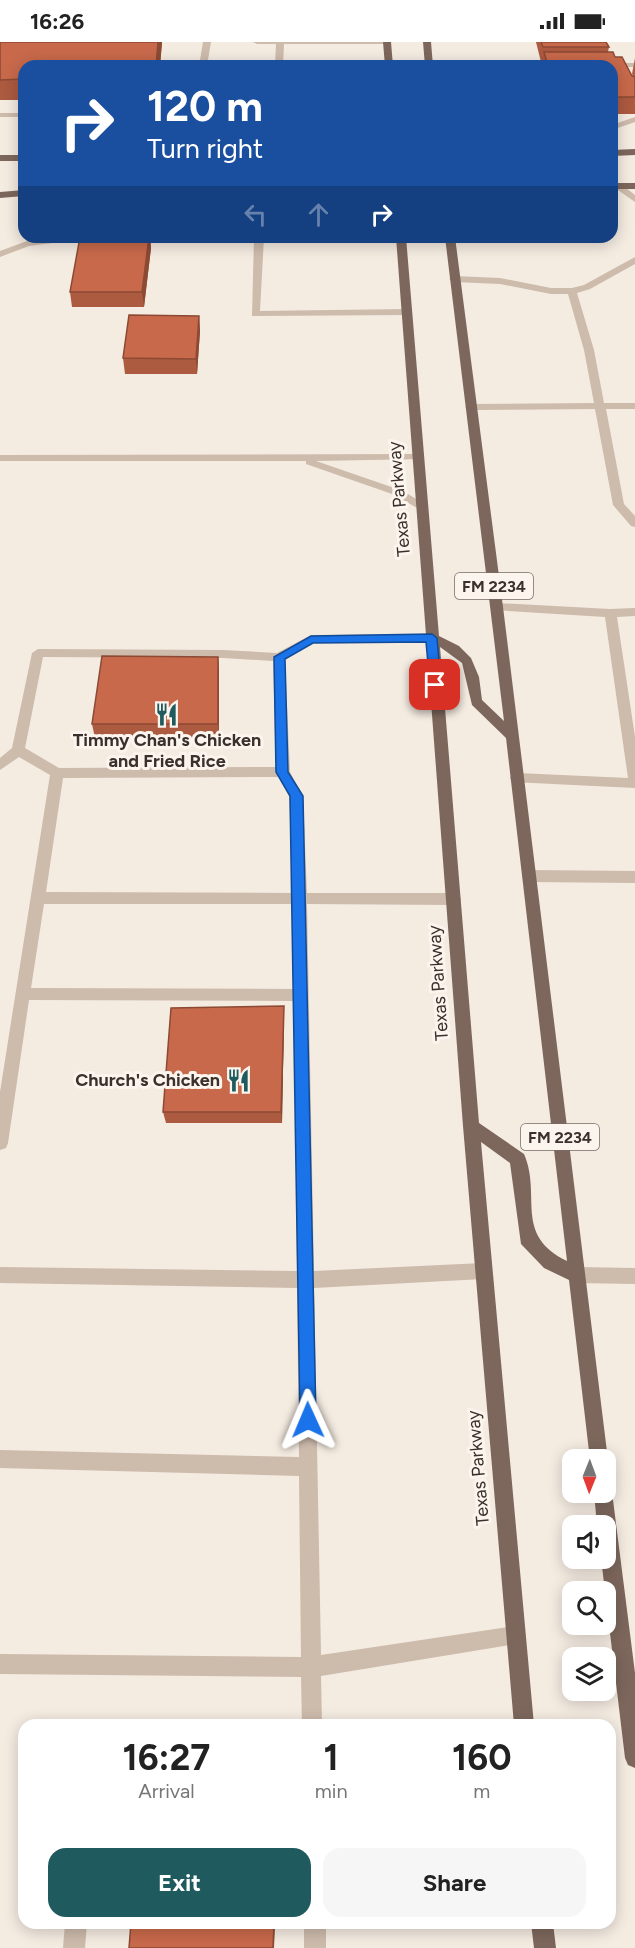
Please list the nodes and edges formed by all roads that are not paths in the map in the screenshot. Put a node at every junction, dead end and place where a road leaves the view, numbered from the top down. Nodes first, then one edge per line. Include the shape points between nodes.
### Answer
1 (207, 42) edge
2 (257, 42) edge
3 (387, 42) edge
4 (427, 42) edge
5 (280, 43) edge
6 (204, 60) edge
7 (279, 60) edge
8 (388, 60) edge
9 (428, 60) edge
10 (618, 65) edge
11 (635, 65) edge
12 (618, 66) edge
13 (635, 92) edge
14 (0, 115) edge
15 (18, 115) edge
16 (635, 119) edge
17 (618, 126) edge
18 (635, 152) edge
19 (618, 153) edge
20 (0, 158) edge
21 (18, 158) edge
22 (618, 186) edge
23 (635, 186) edge
24 (618, 188) edge
25 (18, 194) edge
26 (0, 195) edge
27 (635, 199) edge
28 (34, 243) edge
29 (259, 243) edge
30 (401, 243) edge
31 (451, 243) edge
32 (0, 254) edge
33 (635, 260) edge
34 (454, 279) junction
35 (572, 291) junction
36 (406, 312) junction
37 (600, 406) junction
38 (635, 406) edge
39 (470, 407) junction
40 (0, 458) edge
41 (295, 458) junction
42 (418, 458) junction
43 (423, 507) junction
44 (635, 523) edge
45 (497, 607) junction
46 (635, 612) edge
47 (610, 613) junction
48 (432, 638) junction
49 (279, 657) junction
50 (512, 736) junction
51 (18, 750) junction
52 (0, 765) edge
53 (282, 772) junction
54 (57, 773) junction
55 (517, 778) junction
56 (635, 781) edge
57 (529, 876) junction
58 (635, 877) edge
59 (38, 898) junction
60 (300, 899) junction
61 (454, 899) junction
62 (23, 994) junction
63 (301, 995) junction
64 (471, 1126) junction
65 (0, 1143) edge
66 (483, 1271) junction
67 (0, 1275) edge
68 (576, 1275) junction
69 (635, 1276) edge
70 (306, 1280) junction
71 (597, 1449) edge
72 (0, 1459) edge
73 (309, 1467) junction
74 (604, 1503) edge
75 (515, 1636) junction
76 (0, 1664) edge
77 (312, 1667) junction
78 (312, 1719) edge
79 (523, 1719) edge
80 (635, 1758) edge
81 (76, 1929) edge
82 (315, 1929) edge
83 (543, 1929) edge
84 (74, 1948) edge
85 (315, 1948) edge
86 (545, 1948) edge

1 - 6 lane
2 - 5 lane
3 - 5 lane
3 - 8 main road
4 - 9 main road
5 - 7 lane
10 - 11 lane
12 - 13 lane
14 - 15 lane
16 - 17 lane
18 - 19 main road
20 - 21 main road
22 - 23 main road
24 - 27 lane
25 - 26 main road
28 - 32 lane
29 - 36 lane via 255,314
30 - 36 main road, Texas Parkway / FM 2234
31 - 34 main road, FM 2234
33 - 35 lane via 587,287
34 - 35 lane
34 - 39 main road, FM 2234
35 - 37 lane
36 - 42 main road, Texas Parkway / FM 2234
37 - 38 lane
37 - 39 lane
37 - 44 lane via 620,505
39 - 45 main road, FM 2234
40 - 41 lane
41 - 42 lane
41 - 43 lane via 355,476
42 - 43 main road, Texas Parkway / FM 2234
43 - 48 main road, Texas Parkway / FM 2234
45 - 47 lane
45 - 50 main road, FM 2234
46 - 47 lane
47 - 56 lane
48 - 49 lane via 311,639
48 - 50 main road via 455,647 472,666 476,702
48 - 61 main road, Texas Parkway / FM 2234
49 - 51 lane via 38,652
49 - 53 lane
50 - 55 main road, FM 2234
51 - 52 lane
51 - 54 lane
53 - 54 lane
53 - 60 lane via 296,796
54 - 59 lane
55 - 56 lane
55 - 57 main road, FM 2234
57 - 58 lane
57 - 68 main road, FM 2234
59 - 60 lane
59 - 62 lane
60 - 61 lane
60 - 63 lane
61 - 64 main road, Texas Parkway / FM 2234
62 - 63 lane
62 - 65 lane
63 - 70 lane
64 - 66 main road, Texas Parkway / FM 2234
64 - 68 main road via 518,1159 527,1238 550,1262
66 - 70 lane
66 - 75 main road, Texas Parkway / FM 2234
67 - 70 lane
68 - 69 lane
68 - 71 main road, FM 2234
70 - 73 lane
72 - 73 lane
73 - 77 lane
74 - 80 main road
75 - 77 lane
75 - 79 main road, Texas Parkway / FM 2234
76 - 77 lane
77 - 78 lane
81 - 84 lane
82 - 85 lane
83 - 86 main road

